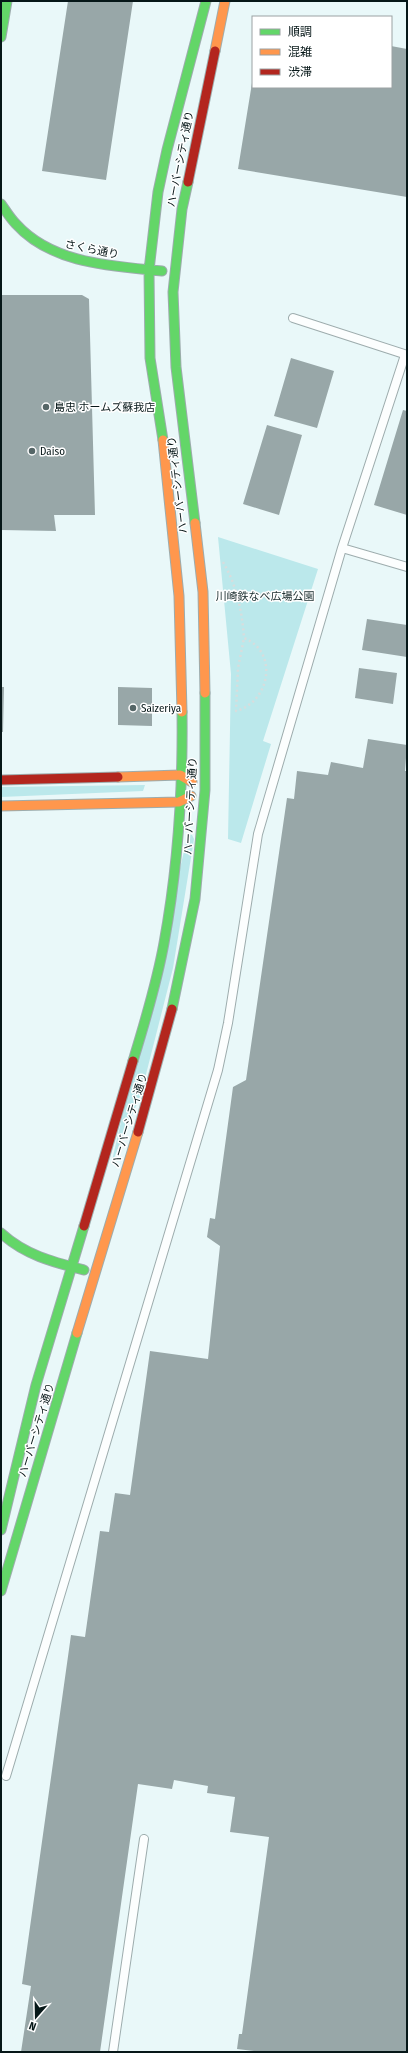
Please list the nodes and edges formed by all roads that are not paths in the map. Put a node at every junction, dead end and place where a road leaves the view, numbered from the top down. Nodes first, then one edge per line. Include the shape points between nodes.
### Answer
1 (7, 1) edge
2 (206, 1) edge
3 (225, 1) edge
4 (1, 37) edge
5 (1, 204) edge
6 (149, 270) junction
7 (175, 272) junction
8 (293, 318) dead end
9 (406, 355) edge
10 (342, 548) junction
11 (407, 568) edge
12 (180, 775) junction
13 (1, 780) edge
14 (205, 790) junction
15 (179, 802) junction
16 (1, 806) edge
17 (1, 1233) edge
18 (72, 1267) junction
19 (94, 1273) junction
20 (1, 1530) edge
21 (1, 1591) edge
22 (6, 1776) dead end
23 (144, 1839) dead end
24 (113, 2052) edge

1 - 4 street
2 - 6 street, ハーバーシティ通り via 158,192
3 - 7 street, ハーバーシティ通り via 188,175
5 - 6 street, さくら通り via 27,236 59,254 104,265
6 - 7 street, さくら通り
6 - 12 street, ハーバーシティ通り via 150,358 167,467 179,596 182,729
7 - 14 street, ハーバーシティ通り via 173,313 176,367 203,592
8 - 9 lane
9 - 10 lane
10 - 11 lane
10 - 22 lane via 258,834 228,1023 218,1070
12 - 13 street
12 - 14 street
12 - 15 street, ハーバーシティ通り
14 - 15 street
14 - 19 street, ハーバーシティ通り via 196,899 174,1004 145,1110
15 - 16 street
15 - 18 street, ハーバーシティ通り via 178,840 164,944 134,1062
17 - 18 street via 20,1250
18 - 19 street
18 - 20 street, ハーバーシティ通り via 36,1385
19 - 21 street, ハーバーシティ通り
23 - 24 lane

